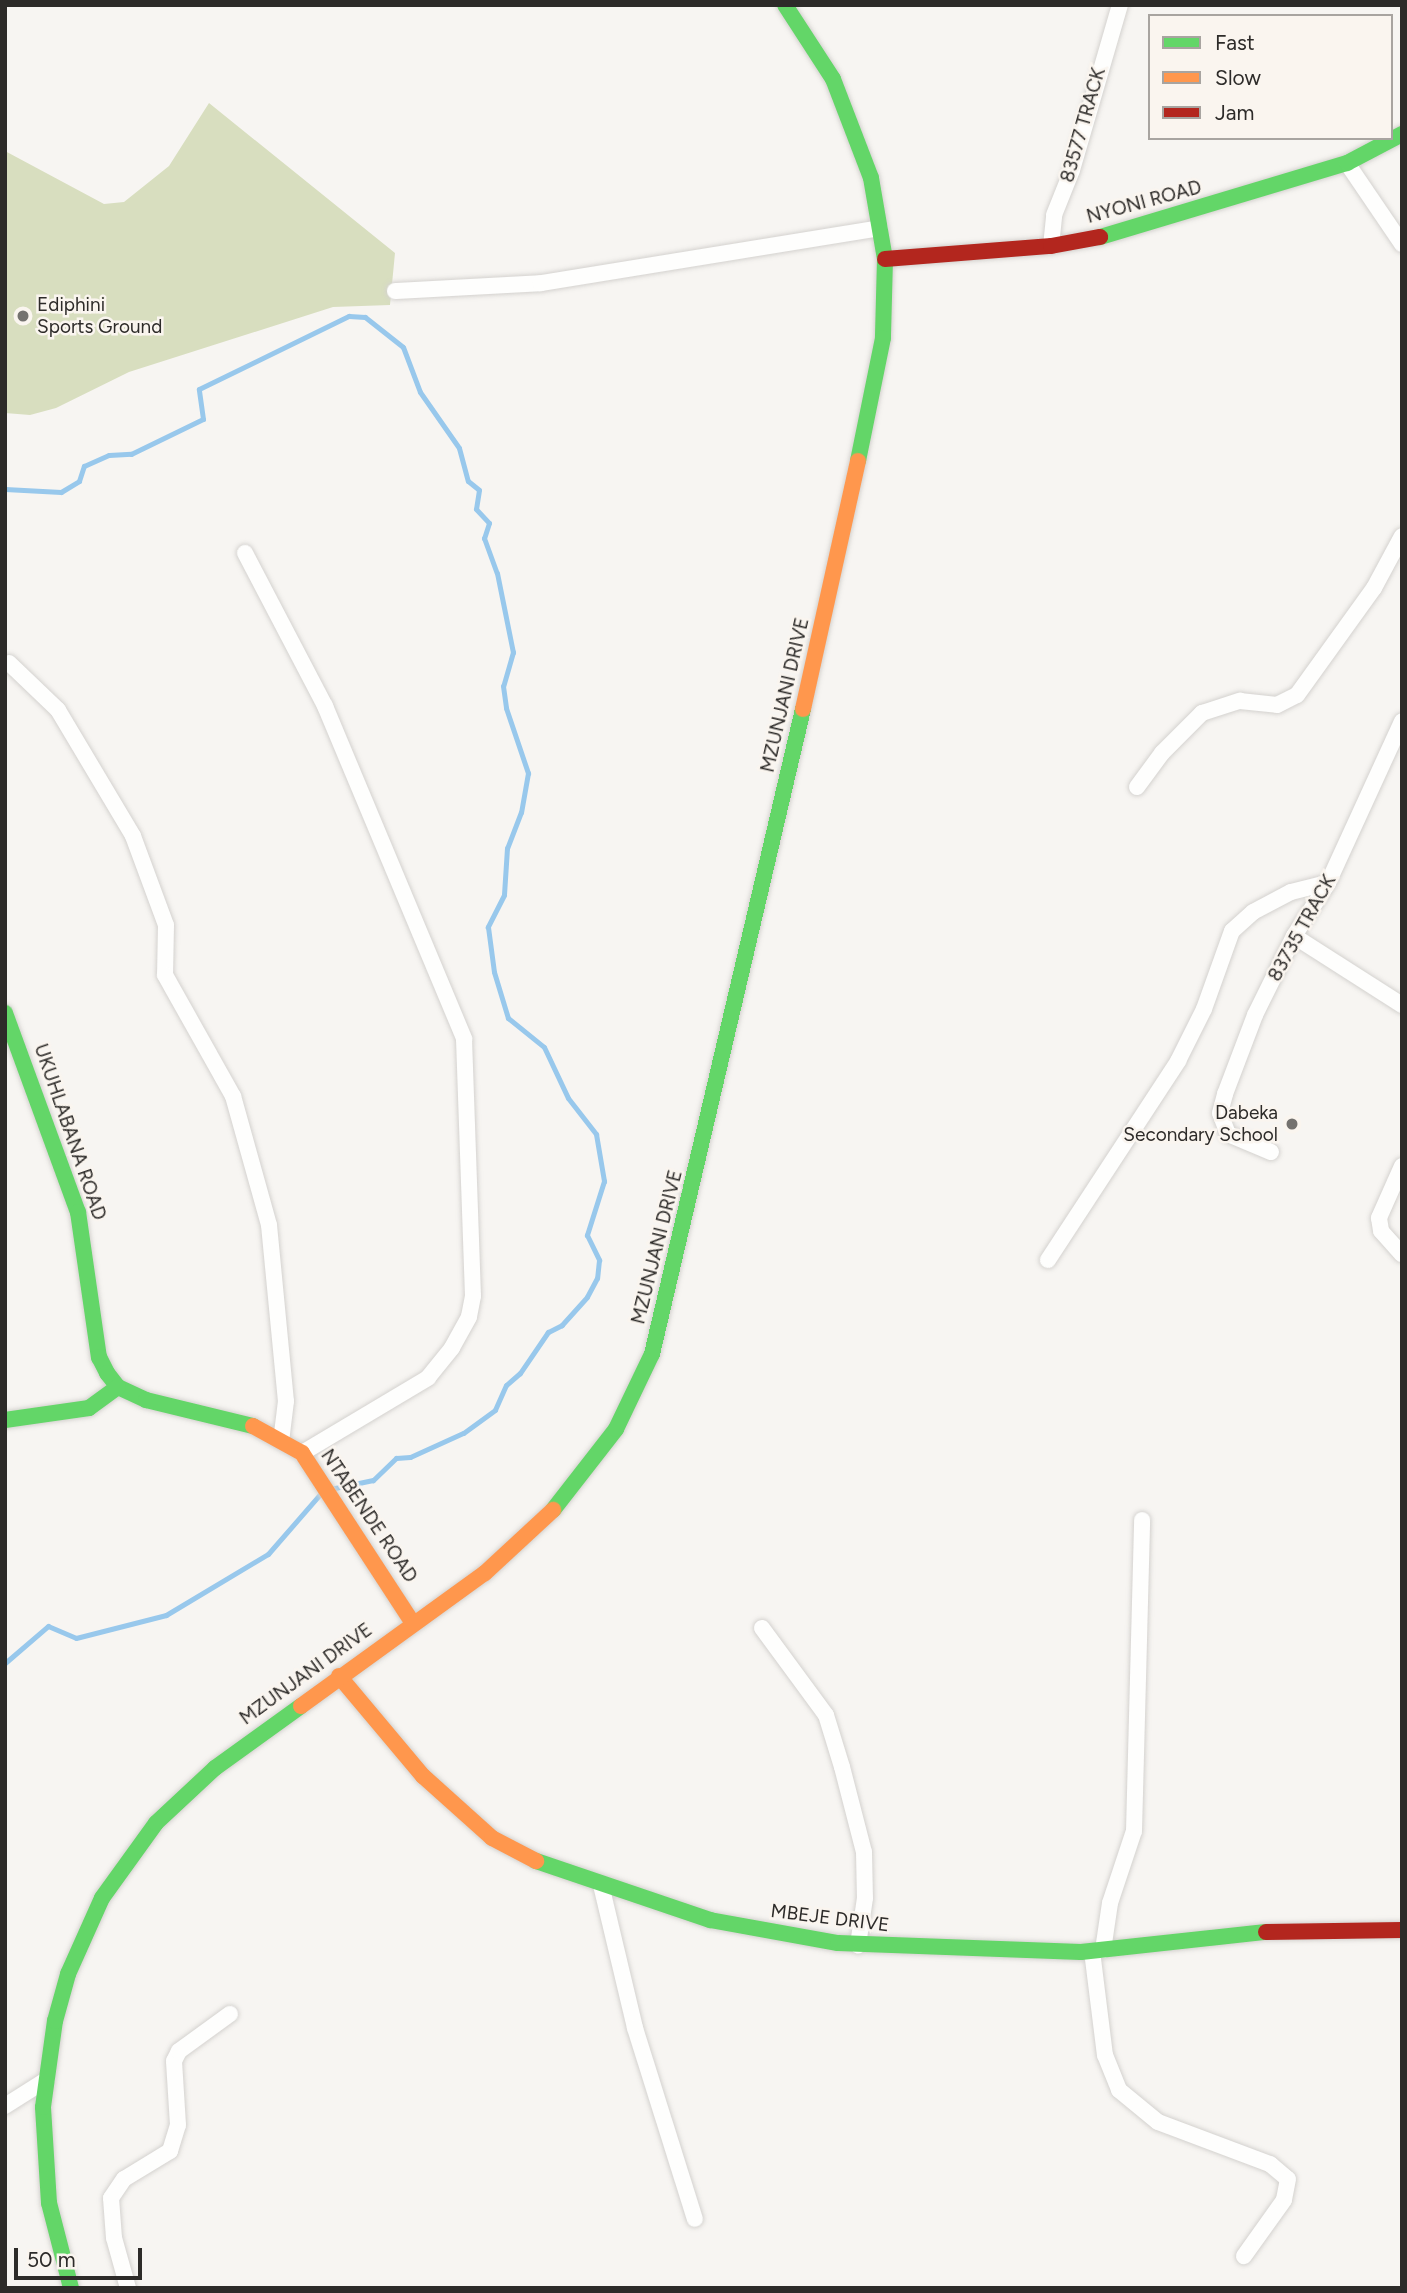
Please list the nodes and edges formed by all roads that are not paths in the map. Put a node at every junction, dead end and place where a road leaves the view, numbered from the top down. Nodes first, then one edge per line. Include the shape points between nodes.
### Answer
1 (785, 5) edge
2 (1120, 5) edge
3 (1391, 140) edge
4 (1347, 163) junction
5 (880, 228) junction
6 (1402, 244) edge
7 (1051, 246) junction
8 (884, 259) junction
9 (395, 291) dead end
10 (1402, 536) edge
11 (245, 553) dead end
12 (9, 663) dead end
13 (1402, 721) edge
14 (1137, 787) dead end
15 (1328, 883) junction
16 (1294, 936) junction
17 (1402, 1005) edge
18 (5, 1013) edge
19 (1271, 1152) dead end
20 (1402, 1166) edge
21 (1402, 1254) edge
22 (1048, 1260) dead end
23 (118, 1387) junction
24 (5, 1420) edge
25 (281, 1439) junction
26 (302, 1453) junction
27 (1142, 1520) dead end
28 (413, 1623) junction
29 (762, 1628) dead end
30 (339, 1676) junction
31 (601, 1885) junction
32 (1402, 1930) edge
33 (858, 1945) junction
34 (1097, 1951) junction
35 (230, 2014) dead end
36 (46, 2080) junction
37 (5, 2106) edge
38 (695, 2219) dead end
39 (1244, 2256) dead end
40 (71, 2288) edge
41 (128, 2288) edge

1 - 5 street, MZUNJANI DRIVE via 833,79 871,178
2 - 7 street, 83577 TRACK via 1072,170 1054,215
3 - 4 street, NYONI ROAD
4 - 6 street
4 - 7 street, NYONI ROAD via 1257,193
5 - 8 street, MZUNJANI DRIVE
5 - 9 street via 541,283
7 - 8 street, NYONI ROAD
8 - 28 street, MZUNJANI DRIVE via 883,338 867,422 652,1354 616,1429 552,1511 485,1573
10 - 14 street via 1374,588 1297,695 1277,705 1240,701 1202,713 1162,753
11 - 26 street via 326,706 464,1039 473,1286 470,1317 453,1349 428,1378
12 - 25 street via 58,710 133,836 166,925 165,975 233,1096 269,1225 286,1401
13 - 15 street, 83735 TRACK
15 - 16 street, 83735 TRACK
15 - 22 street via 1291,892 1254,912 1232,931 1204,1009 1178,1061
16 - 17 street
16 - 19 street, 83735 TRACK via 1255,1014 1220,1113 1228,1134
18 - 23 street, UKUHLABANA ROAD via 75,1200 99,1357
20 - 21 street via 1379,1218 1381,1231
23 - 24 street via 89,1408
23 - 25 street, NTABENDE ROAD via 146,1400 240,1421
25 - 26 street, NTABENDE ROAD
26 - 28 street, NTABENDE ROAD
27 - 34 street via 1134,1831
28 - 30 street, MZUNJANI DRIVE
29 - 33 street via 826,1715 842,1767 864,1852 865,1898
30 - 31 street, MBEJE DRIVE via 423,1776 460,1812 527,1858
30 - 36 street, MZUNJANI DRIVE via 215,1768 156,1823 126,1861 102,1898 68,1974
31 - 33 street, MBEJE DRIVE via 710,1920
31 - 38 street via 635,2028
32 - 34 street, MBEJE DRIVE via 1272,1931
33 - 34 street, MBEJE DRIVE
34 - 39 street via 1105,2054 1119,2090 1158,2122 1270,2164 1288,2179 1284,2200
35 - 41 street via 179,2051 174,2061 178,2125 170,2151 124,2179 111,2198 114,2238
36 - 37 street
36 - 40 street, MZUNJANI DRIVE via 43,2144 49,2203

